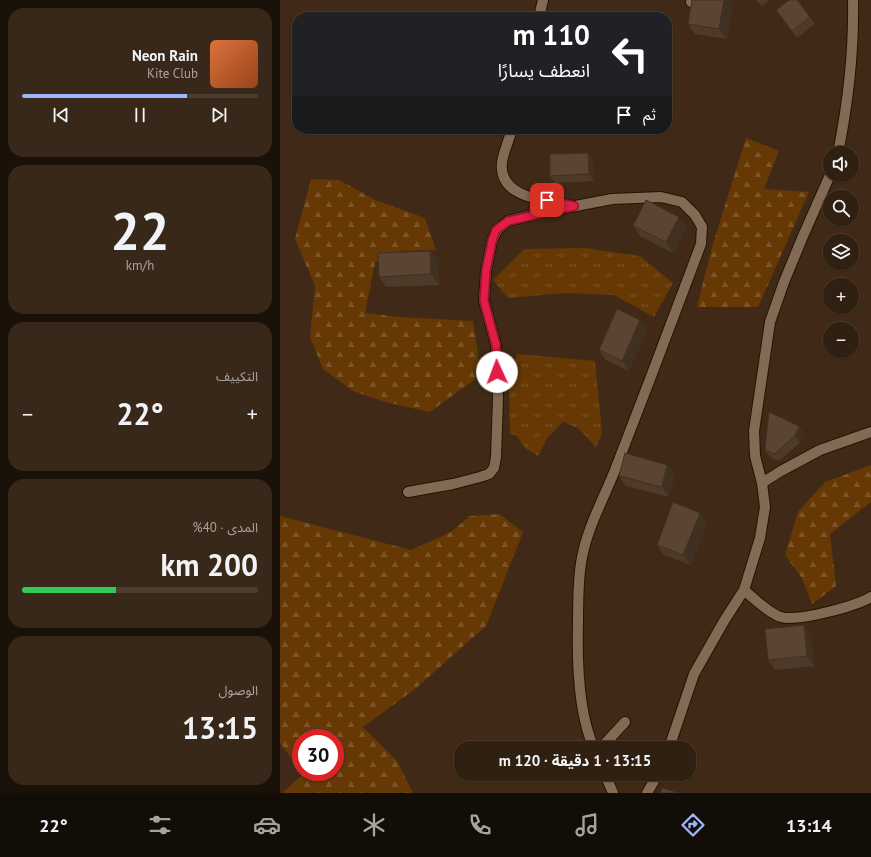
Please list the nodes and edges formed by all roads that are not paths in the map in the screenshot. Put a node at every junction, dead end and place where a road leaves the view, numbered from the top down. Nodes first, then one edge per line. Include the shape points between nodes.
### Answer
1 (543, 0) edge
2 (853, 0) edge
3 (540, 12) edge
4 (510, 134) edge
5 (839, 146) edge
6 (827, 182) edge
7 (574, 206) junction
8 (871, 432) edge
9 (762, 483) junction
10 (408, 492) dead end
11 (744, 590) junction
12 (871, 597) edge
13 (625, 722) dead end
14 (591, 741) edge
15 (607, 741) edge
16 (671, 741) edge
17 (608, 781) edge
18 (654, 781) edge
19 (613, 793) edge
20 (647, 793) edge

1 - 3 street
2 - 5 street via 854,27 845,118
4 - 7 street via 502,162 503,177 510,187 533,198
6 - 9 street via 784,282 770,322 754,431 755,456
7 - 10 street via 508,221 496,230 492,241 484,301 496,345 498,398 494,468 489,474 480,477
7 - 14 street via 612,199 661,197 682,202 695,214 702,227 701,244 615,471 590,528 581,562 577,662 582,703
8 - 9 street via 820,450
9 - 11 street via 765,507 760,538
11 - 12 street via 781,618 830,611
11 - 16 street via 694,674
13 - 15 street
17 - 19 street
18 - 20 street

